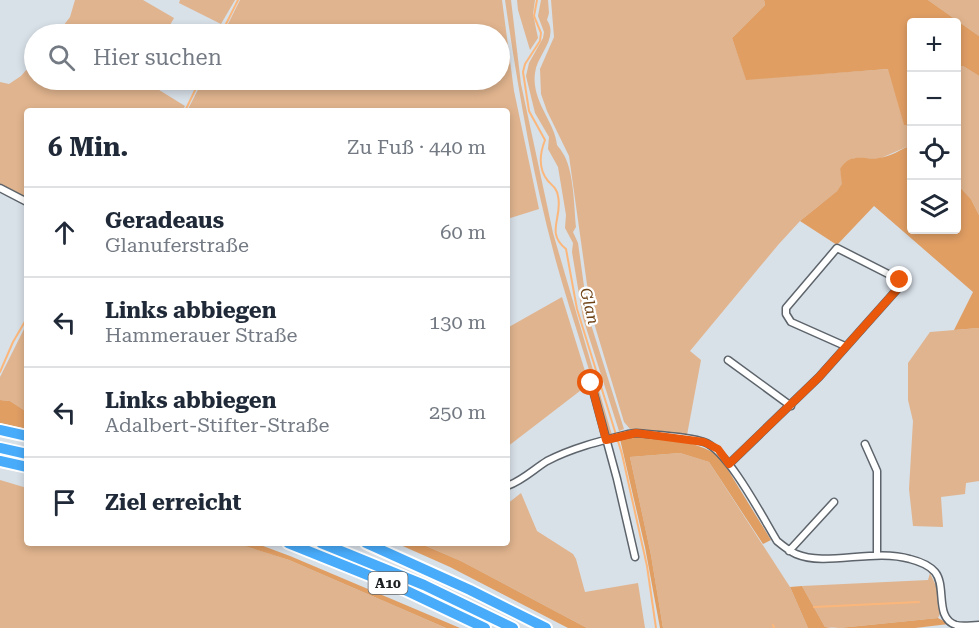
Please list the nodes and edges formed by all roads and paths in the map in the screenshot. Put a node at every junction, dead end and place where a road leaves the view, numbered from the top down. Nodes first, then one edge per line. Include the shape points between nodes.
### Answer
1 (0, 188) edge
2 (24, 200) edge
3 (845, 346) junction
4 (728, 360) dead end
5 (591, 383) dead end
6 (791, 405) junction
7 (0, 430) edge
8 (24, 435) edge
9 (607, 439) junction
10 (866, 444) dead end
11 (0, 448) edge
12 (24, 453) edge
13 (0, 461) edge
14 (729, 464) junction
15 (24, 466) edge
16 (510, 485) edge
17 (834, 502) dead end
18 (295, 546) edge
19 (328, 546) edge
20 (373, 546) edge
21 (789, 551) junction
22 (877, 554) junction
23 (635, 557) dead end
24 (979, 625) edge
25 (485, 628) edge
26 (513, 628) edge
27 (546, 628) edge

1 - 2 street
3 - 3 street via 791,322 786,314 786,308 837,248 900,280 901,285
3 - 6 street
4 - 6 street
5 - 9 street
6 - 14 street
7 - 8 highway
9 - 14 street via 636,433 704,442 718,449
9 - 16 street via 548,461
9 - 23 street
10 - 22 street via 877,471
11 - 12 highway
13 - 15 highway
14 - 21 street via 777,541
17 - 21 street
18 - 25 highway, A10 via 405,590
19 - 26 highway, A10 via 424,585
20 - 27 highway
21 - 22 street via 821,558
22 - 24 street via 910,559 931,569 938,577 947,619 956,625

